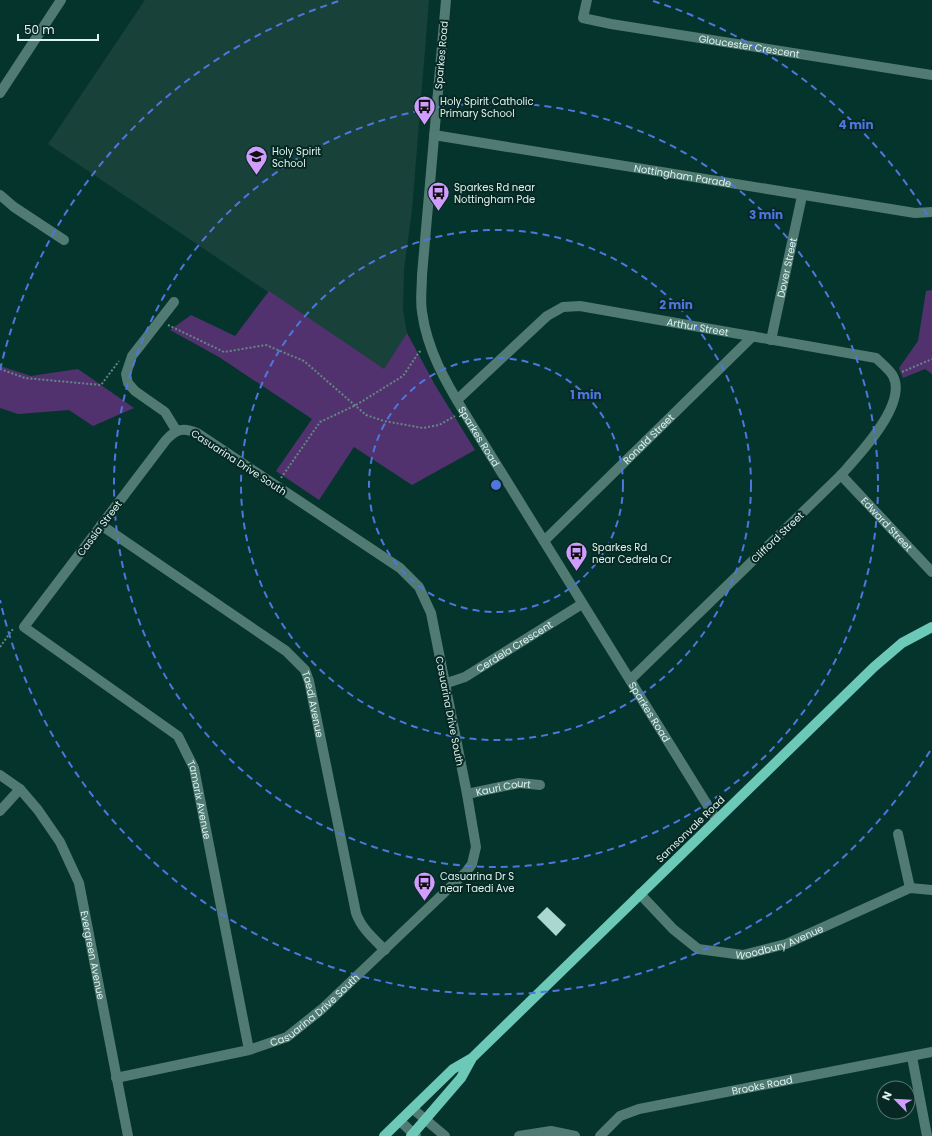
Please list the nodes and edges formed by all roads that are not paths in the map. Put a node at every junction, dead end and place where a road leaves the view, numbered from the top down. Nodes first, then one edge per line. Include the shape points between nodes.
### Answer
1 (62, 0) edge
2 (446, 0) edge
3 (587, 0) edge
4 (932, 76) edge
5 (0, 93) edge
6 (434, 135) junction
7 (0, 195) edge
8 (802, 196) junction
9 (932, 212) edge
10 (64, 240) dead end
11 (174, 302) dead end
12 (753, 336) junction
13 (771, 340) junction
14 (893, 376) joint
15 (457, 400) junction
16 (176, 430) junction
17 (841, 475) junction
18 (101, 525) junction
19 (544, 541) junction
20 (932, 572) edge
21 (582, 604) junction
22 (24, 627) joint
23 (932, 627) edge
24 (630, 680) junction
25 (444, 684) junction
26 (0, 775) edge
27 (540, 785) dead end
28 (20, 789) junction
29 (467, 794) junction
30 (0, 810) edge
31 (716, 819) junction
32 (898, 834) dead end
33 (910, 888) junction
34 (932, 890) edge
35 (640, 894) junction
36 (385, 950) junction
37 (249, 1050) junction
38 (932, 1052) edge
39 (912, 1057) junction
40 (472, 1058) junction
41 (116, 1078) junction
42 (413, 1109) junction
43 (425, 1120) junction
44 (400, 1121) junction
45 (413, 1135) edge
46 (128, 1136) edge
47 (384, 1136) edge
48 (445, 1136) edge
49 (519, 1136) edge
50 (575, 1136) edge
51 (600, 1136) edge
52 (927, 1136) edge

1 - 5 street
2 - 6 street, Sparkes Road
3 - 4 street, Gloucester Crescent via 584,18 611,24
6 - 8 street, Nottingham Parade
6 - 15 street, Sparkes Road via 422,275 422,311 431,347 443,378
7 - 10 street
8 - 9 street, Nottingham Parade via 915,213
8 - 13 street, Dover Street
11 - 16 street, Casuarina Drive South via 132,356 126,374 128,383 135,391 165,412
12 - 13 street, Arthur Street
12 - 15 street, Arthur Street via 580,306 564,307 547,316
12 - 19 street, Ronald Street
13 - 14 street, Arthur Street via 876,358
14 - 17 street, Clifford Street via 896,390 888,416 869,444
15 - 19 street, Sparkes Road
16 - 18 street, Cassia Street
16 - 25 street, Casuarina Drive South via 184,429 197,433 400,568 411,578 425,598 431,613
17 - 20 street, Edward Street
17 - 24 street, Clifford Street
18 - 22 street, Cassia Street
18 - 36 street, Taedi Avenue via 286,651 305,670 356,912 365,930
19 - 21 street, Sparkes Road
21 - 24 street, Sparkes Road
21 - 25 street, Cerdela Crescent via 465,677
22 - 37 street, Tamarix Avenue via 178,736 194,768
23 - 31 main road, Samsonvale Road via 889,653
24 - 31 street, Sparkes Road
25 - 29 street, Casuarina Drive South
26 - 28 street, Evergreen Avenue
27 - 29 street, Kauri Court via 519,783
28 - 30 street
28 - 41 street, Evergreen Avenue via 60,842 79,883
29 - 36 street, Casuarina Drive South via 476,847 472,864
31 - 35 main road, Samsonvale Road
32 - 33 street
33 - 34 street, Woodbury Avenue
33 - 35 street, Woodbury Avenue via 786,944 743,955 698,949 673,929
35 - 40 main road, Samsonvale Road
36 - 37 street, Casuarina Drive South via 322,1010 287,1037
37 - 41 street, Casuarina Drive South
38 - 39 street, Brooks Road
39 - 51 street, Brooks Road via 639,1109 620,1116
39 - 52 street
40 - 42 main road, Samsonvale Road via 453,1069
40 - 43 main road, Samsonvale Road via 461,1078
41 - 46 street, Evergreen Avenue
42 - 43 street
42 - 44 main road, Samsonvale Road
43 - 45 main road, Samsonvale Road
43 - 48 street
44 - 45 street
44 - 47 main road, Samsonvale Road
49 - 50 street via 551,1131

